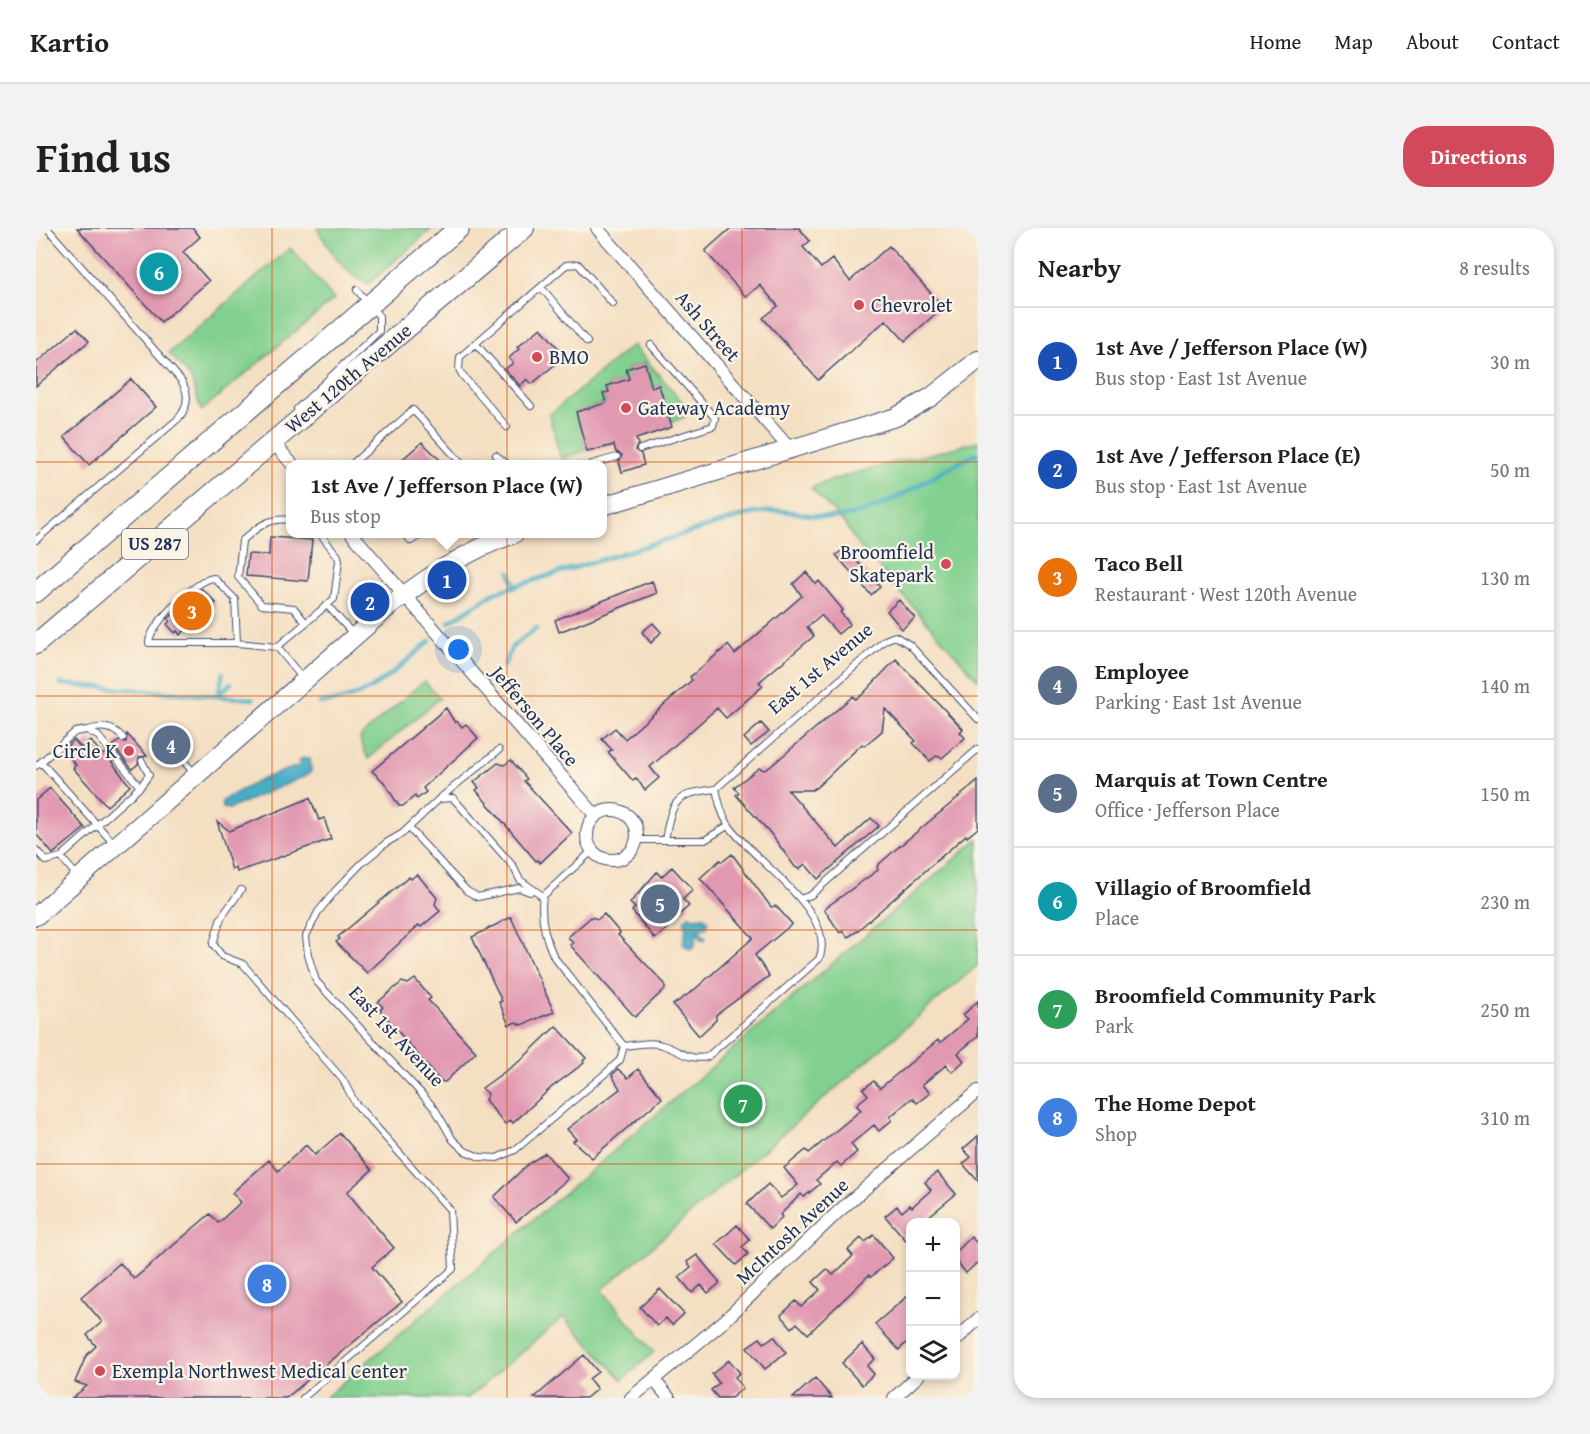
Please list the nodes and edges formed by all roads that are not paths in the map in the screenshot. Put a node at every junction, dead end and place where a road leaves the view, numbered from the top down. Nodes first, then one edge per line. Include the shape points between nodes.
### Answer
1 (47, 228) edge
2 (459, 228) edge
3 (524, 228) edge
4 (597, 228) edge
5 (541, 287) junction
6 (364, 297) junction
7 (613, 304) dead end
8 (586, 342) dead end
9 (475, 343) junction
10 (651, 345) dead end
11 (978, 360) edge
12 (531, 406) dead end
13 (293, 413) dead end
14 (285, 421) dead end
15 (507, 427) dead end
16 (273, 442) junction
17 (640, 449) dead end
18 (790, 449) junction
19 (617, 456) dead end
20 (288, 460) edge
21 (358, 460) edge
22 (458, 460) edge
23 (606, 460) edge
24 (607, 505) edge
25 (286, 520) edge
26 (173, 528) junction
27 (323, 538) edge
28 (355, 538) edge
29 (505, 538) edge
30 (36, 540) edge
31 (36, 592) edge
32 (404, 595) junction
33 (327, 605) junction
34 (306, 623) junction
35 (355, 636) junction
36 (237, 643) junction
37 (36, 644) edge
38 (277, 647) junction
39 (304, 680) junction
40 (978, 719) edge
41 (87, 730) junction
42 (123, 738) dead end
43 (165, 740) dead end
44 (978, 749) edge
45 (499, 750) dead end
46 (142, 760) dead end
47 (39, 764) edge
48 (195, 774) junction
49 (140, 787) junction
50 (717, 789) junction
51 (439, 799) junction
52 (595, 815) junction
53 (97, 824) junction
54 (729, 825) junction
55 (409, 828) junction
56 (638, 840) junction
57 (665, 840) junction
58 (115, 846) junction
59 (36, 850) edge
60 (592, 851) junction
61 (61, 857) junction
62 (79, 879) junction
63 (241, 890) dead end
64 (543, 896) junction
65 (800, 899) junction
66 (36, 916) edge
67 (624, 1046) junction
68 (978, 1092) edge
69 (978, 1319) edge
70 (960, 1336) edge
71 (654, 1380) junction
72 (914, 1380) edge
73 (303, 1398) edge
74 (631, 1398) edge
75 (669, 1398) edge
76 (894, 1398) edge

1 - 30 lane via 180,379 187,403 178,419
2 - 6 main road, West 120th Avenue / US 287
3 - 16 main road, West 120th Avenue / US 287
4 - 18 street, Ash Street
5 - 7 lane via 567,265 578,264
5 - 8 lane
5 - 9 lane
6 - 13 lane via 379,316 379,331
6 - 31 main road, West 120th Avenue / US 287
9 - 12 lane
9 - 15 lane via 460,357 459,369
10 - 17 lane via 715,418 713,426
11 - 18 street via 910,411
14 - 26 lane
16 - 20 street
16 - 26 main road, West 120th Avenue / US 287
18 - 24 street
19 - 23 lane
21 - 22 lane via 414,410
25 - 34 lane via 269,520 242,541 238,577 262,605 294,608
26 - 37 main road, West 120th Avenue / US 287
27 - 33 lane via 339,561 334,599
28 - 32 street, Jefferson Place
29 - 32 street via 454,560
32 - 35 street
32 - 52 street, Jefferson Place
33 - 34 lane
33 - 35 lane
34 - 38 lane
35 - 39 street
36 - 36 lane via 149,643 160,619 210,578 221,582 235,599
36 - 38 lane
38 - 39 lane
39 - 48 street
40 - 50 lane, East 1st Avenue via 910,645 895,636 885,640
41 - 42 lane via 107,728
41 - 47 lane via 75,732
41 - 49 lane via 98,736
43 - 48 lane
44 - 65 lane via 810,895
45 - 51 lane, East 1st Avenue
46 - 49 lane via 148,775
47 - 53 lane
48 - 58 street
49 - 53 lane
50 - 54 lane
50 - 57 lane via 690,792 678,800 670,810
51 - 55 lane, East 1st Avenue
51 - 64 lane via 453,798 513,866 520,880
52 - 56 street via 607,810 624,812 635,824
52 - 60 street via 587,835
53 - 58 lane
53 - 61 lane
54 - 57 lane via 705,840
54 - 65 lane
55 - 64 lane via 467,891 478,897 519,888
55 - 67 lane, East 1st Avenue via 361,864 318,912 306,936 308,955 316,981 424,1097 453,1140 480,1157 497,1158 515,1150 620,1060
56 - 57 lane
56 - 60 street via 629,854 615,861
58 - 62 street
59 - 61 lane via 46,861
60 - 64 lane
61 - 62 lane
62 - 66 street
63 - 73 lane via 221,918 213,944 222,956 243,964 343,1080 355,1103 450,1210 453,1269
64 - 67 lane via 545,932 554,957
65 - 67 lane via 823,936 824,948 819,959 707,1057 686,1057 660,1044
68 - 71 street, McIntosh Avenue via 839,1211 755,1292
69 - 70 street
71 - 74 street, McIntosh Avenue
71 - 75 street
72 - 76 street

